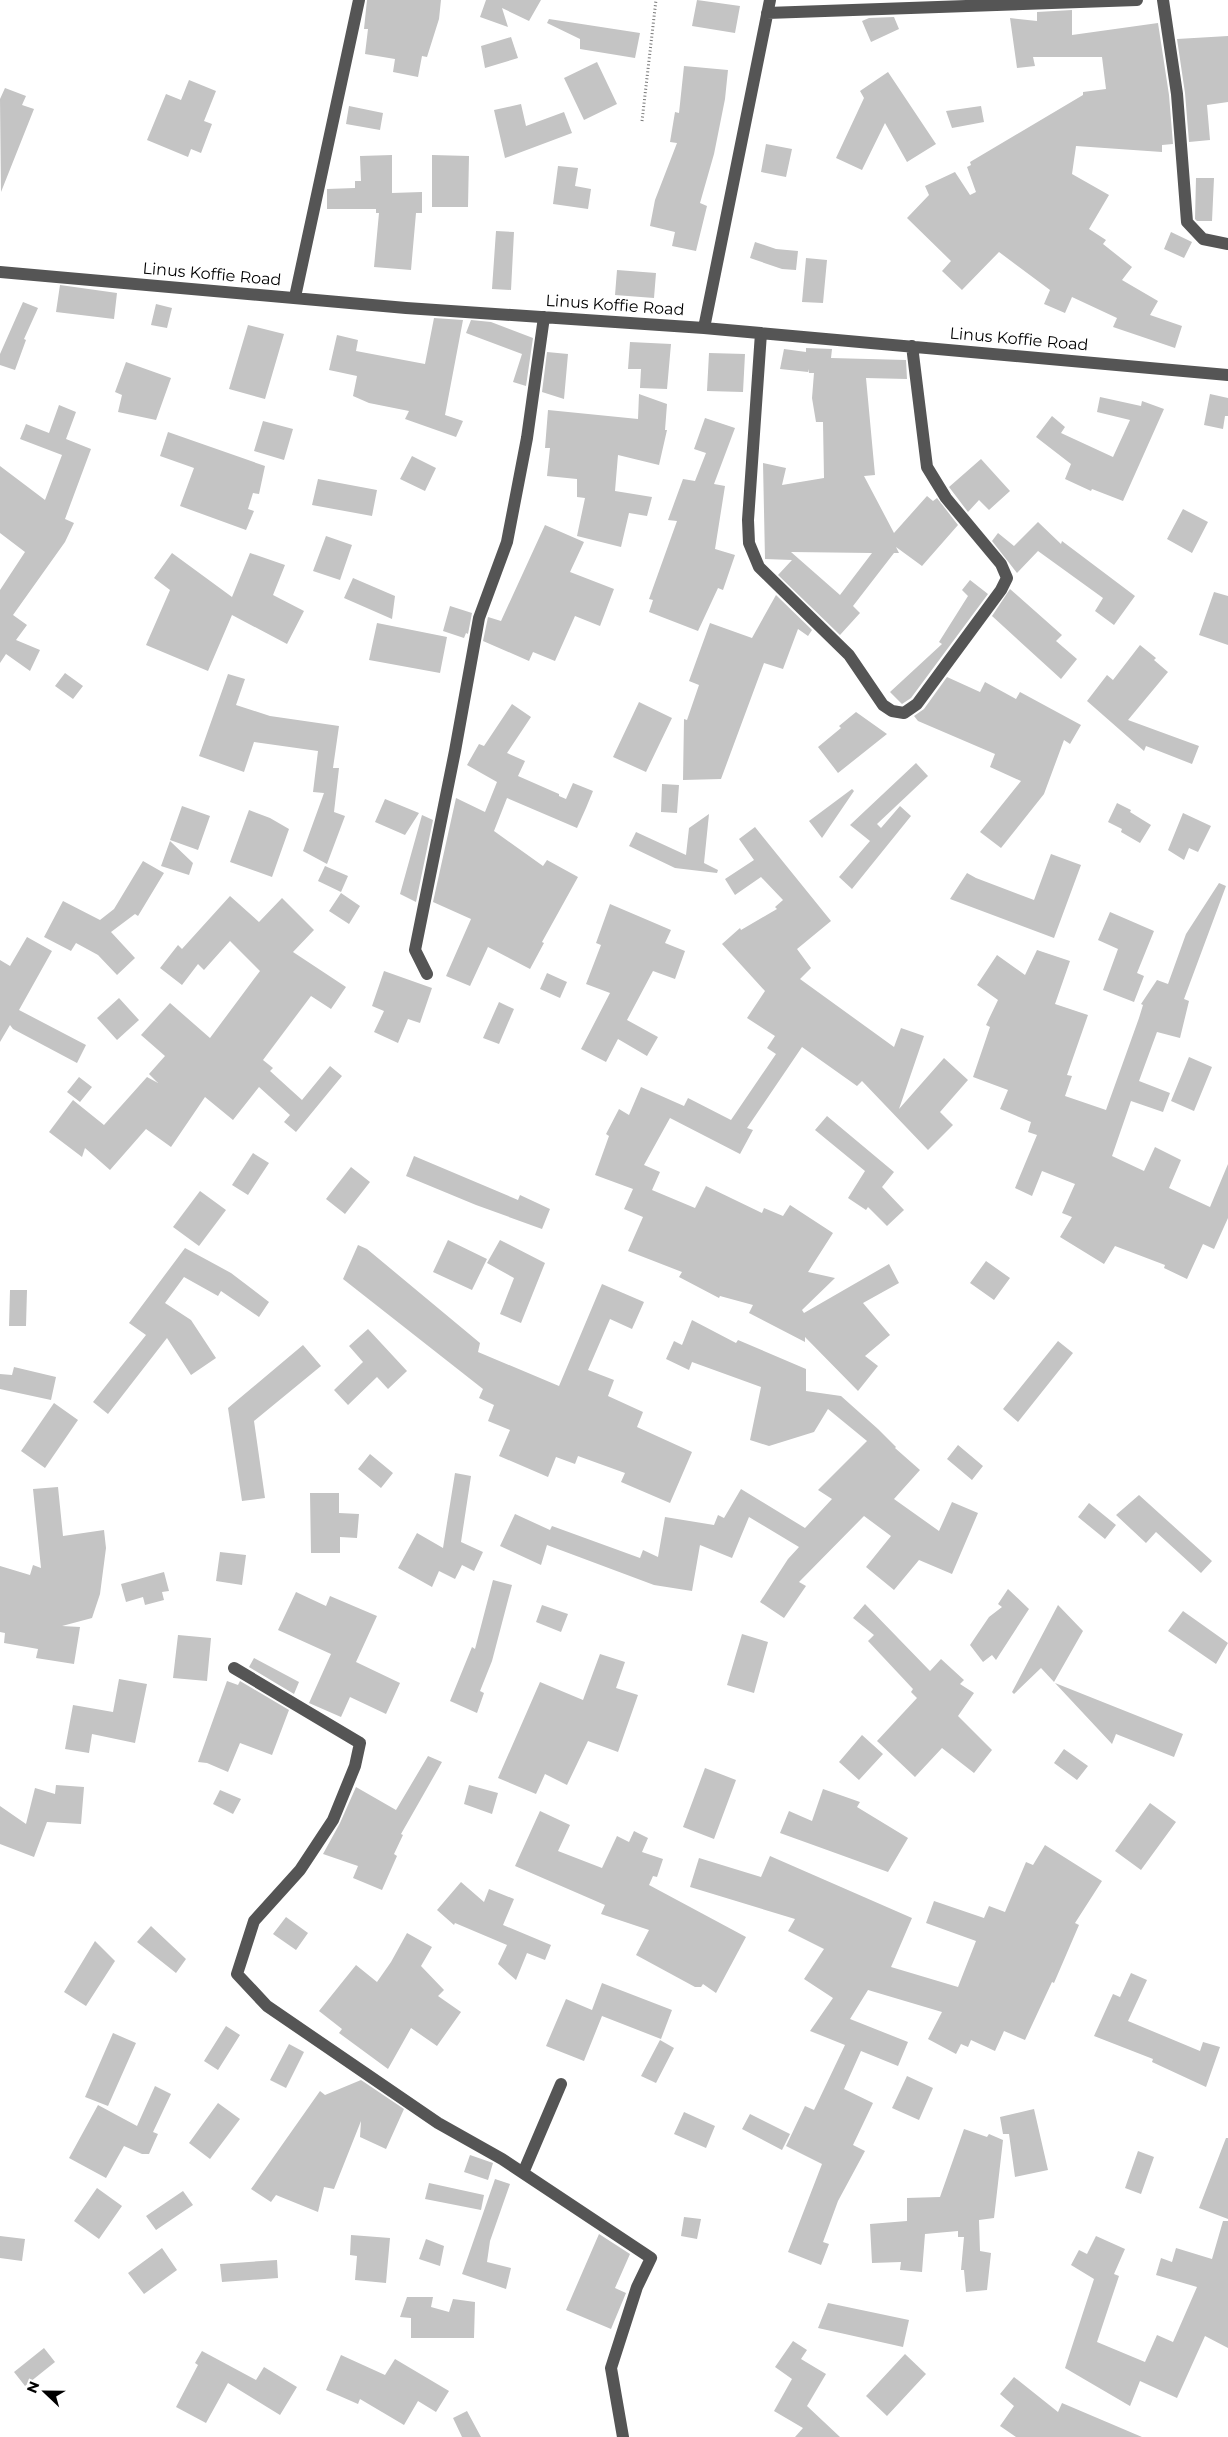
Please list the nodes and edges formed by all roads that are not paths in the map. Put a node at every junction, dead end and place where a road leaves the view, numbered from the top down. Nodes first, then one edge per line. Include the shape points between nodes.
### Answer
1 (358, 0) edge
2 (770, 0) edge
3 (1137, 0) edge
4 (1163, 0) edge
5 (767, 13) junction
6 (1228, 244) edge
7 (0, 272) edge
8 (295, 298) junction
9 (544, 317) junction
10 (704, 328) junction
11 (761, 333) junction
12 (912, 346) junction
13 (1228, 375) edge
14 (427, 974) dead end
15 (234, 1668) dead end
16 (561, 2084) dead end
17 (523, 2173) junction
18 (623, 2437) edge

1 - 8 street
2 - 5 street
3 - 5 street
4 - 6 street via 1177,94 1187,222 1203,238
5 - 10 street
7 - 8 street, Linus Koffie Road
8 - 9 street, Linus Koffie Road
9 - 10 street, Linus Koffie Road
9 - 14 street via 527,438 507,542 479,618 456,752 415,950
10 - 11 street, Linus Koffie Road
11 - 12 street, Linus Koffie Road
11 - 12 street via 749,543 759,567 849,655 883,705 892,712 904,713 917,704 1007,578 1001,564 946,498 927,467
12 - 13 street, Linus Koffie Road
15 - 17 street via 360,1743 355,1766 333,1820 300,1870 254,1921 237,1974 267,2006 438,2123
16 - 17 street
17 - 18 street via 651,2258 637,2287 611,2368

